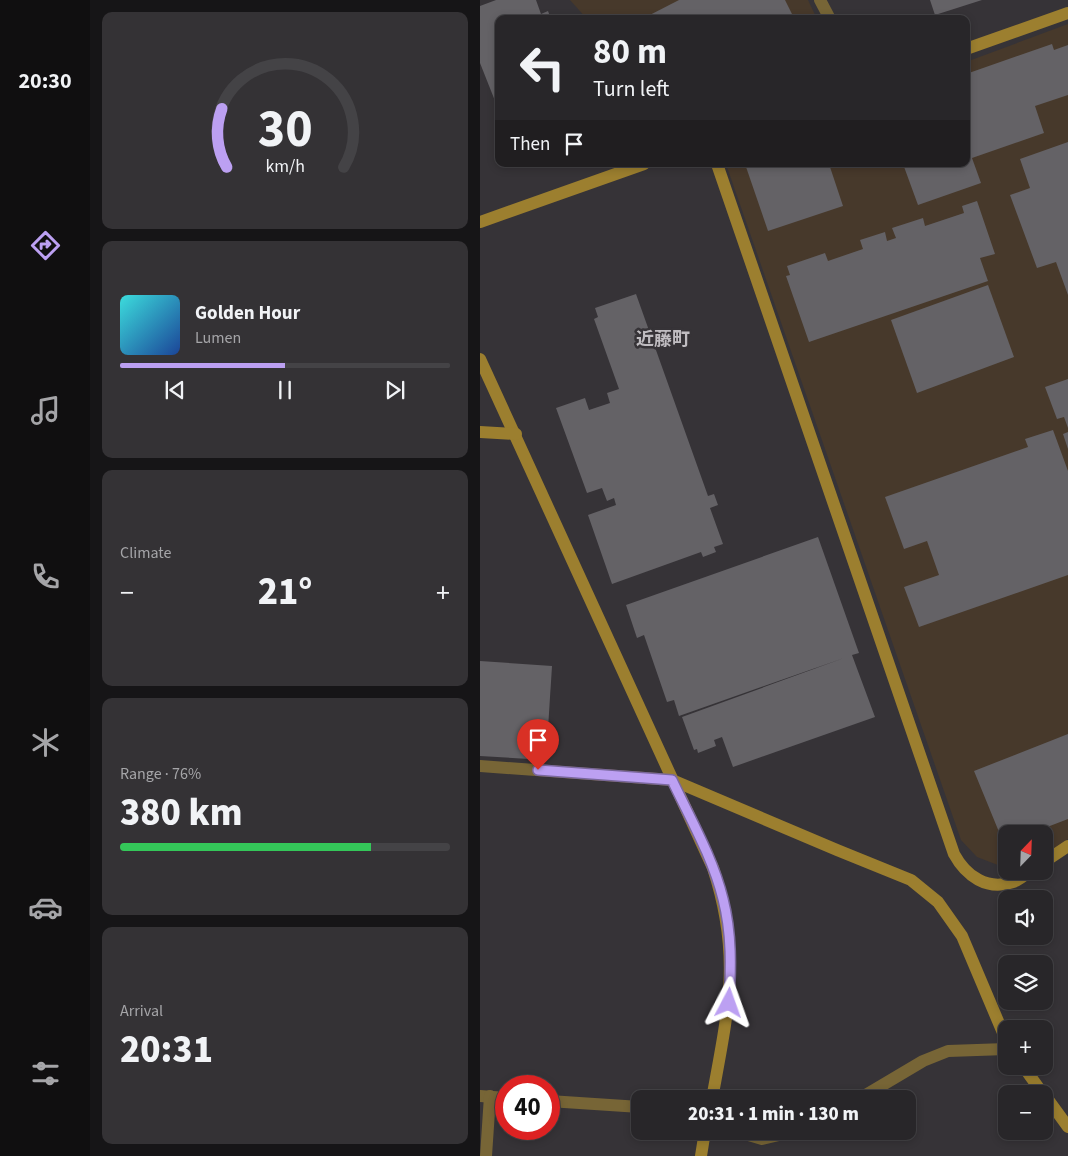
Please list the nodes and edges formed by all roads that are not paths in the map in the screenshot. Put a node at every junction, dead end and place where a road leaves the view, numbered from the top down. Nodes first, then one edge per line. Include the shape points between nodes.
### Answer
1 (820, 0) edge
2 (1068, 13) edge
3 (828, 15) edge
4 (970, 48) edge
5 (636, 167) edge
6 (719, 167) edge
7 (480, 222) edge
8 (480, 359) edge
9 (480, 432) edge
10 (516, 434) junction
11 (480, 766) edge
12 (672, 780) junction
13 (1068, 846) edge
14 (1053, 856) edge
15 (1017, 880) edge
16 (998, 1021) edge
17 (998, 1049) edge
18 (714, 1090) edge
19 (874, 1090) edge
20 (485, 1096) edge
21 (560, 1102) edge
22 (631, 1106) edge
23 (1053, 1106) edge
24 (1068, 1127) edge
25 (704, 1140) edge
26 (486, 1156) edge
27 (701, 1156) edge

1 - 3 street
2 - 4 street
5 - 7 street
6 - 15 street via 954,854 962,869 976,880 993,884
8 - 10 street
9 - 10 street
10 - 12 street
11 - 12 street
12 - 16 street via 911,880 938,902 962,936
12 - 18 street via 713,868 729,932 732,967 729,1003
13 - 14 street
17 - 19 street via 948,1051 923,1061
20 - 26 street
21 - 22 street
23 - 24 street
25 - 27 street

